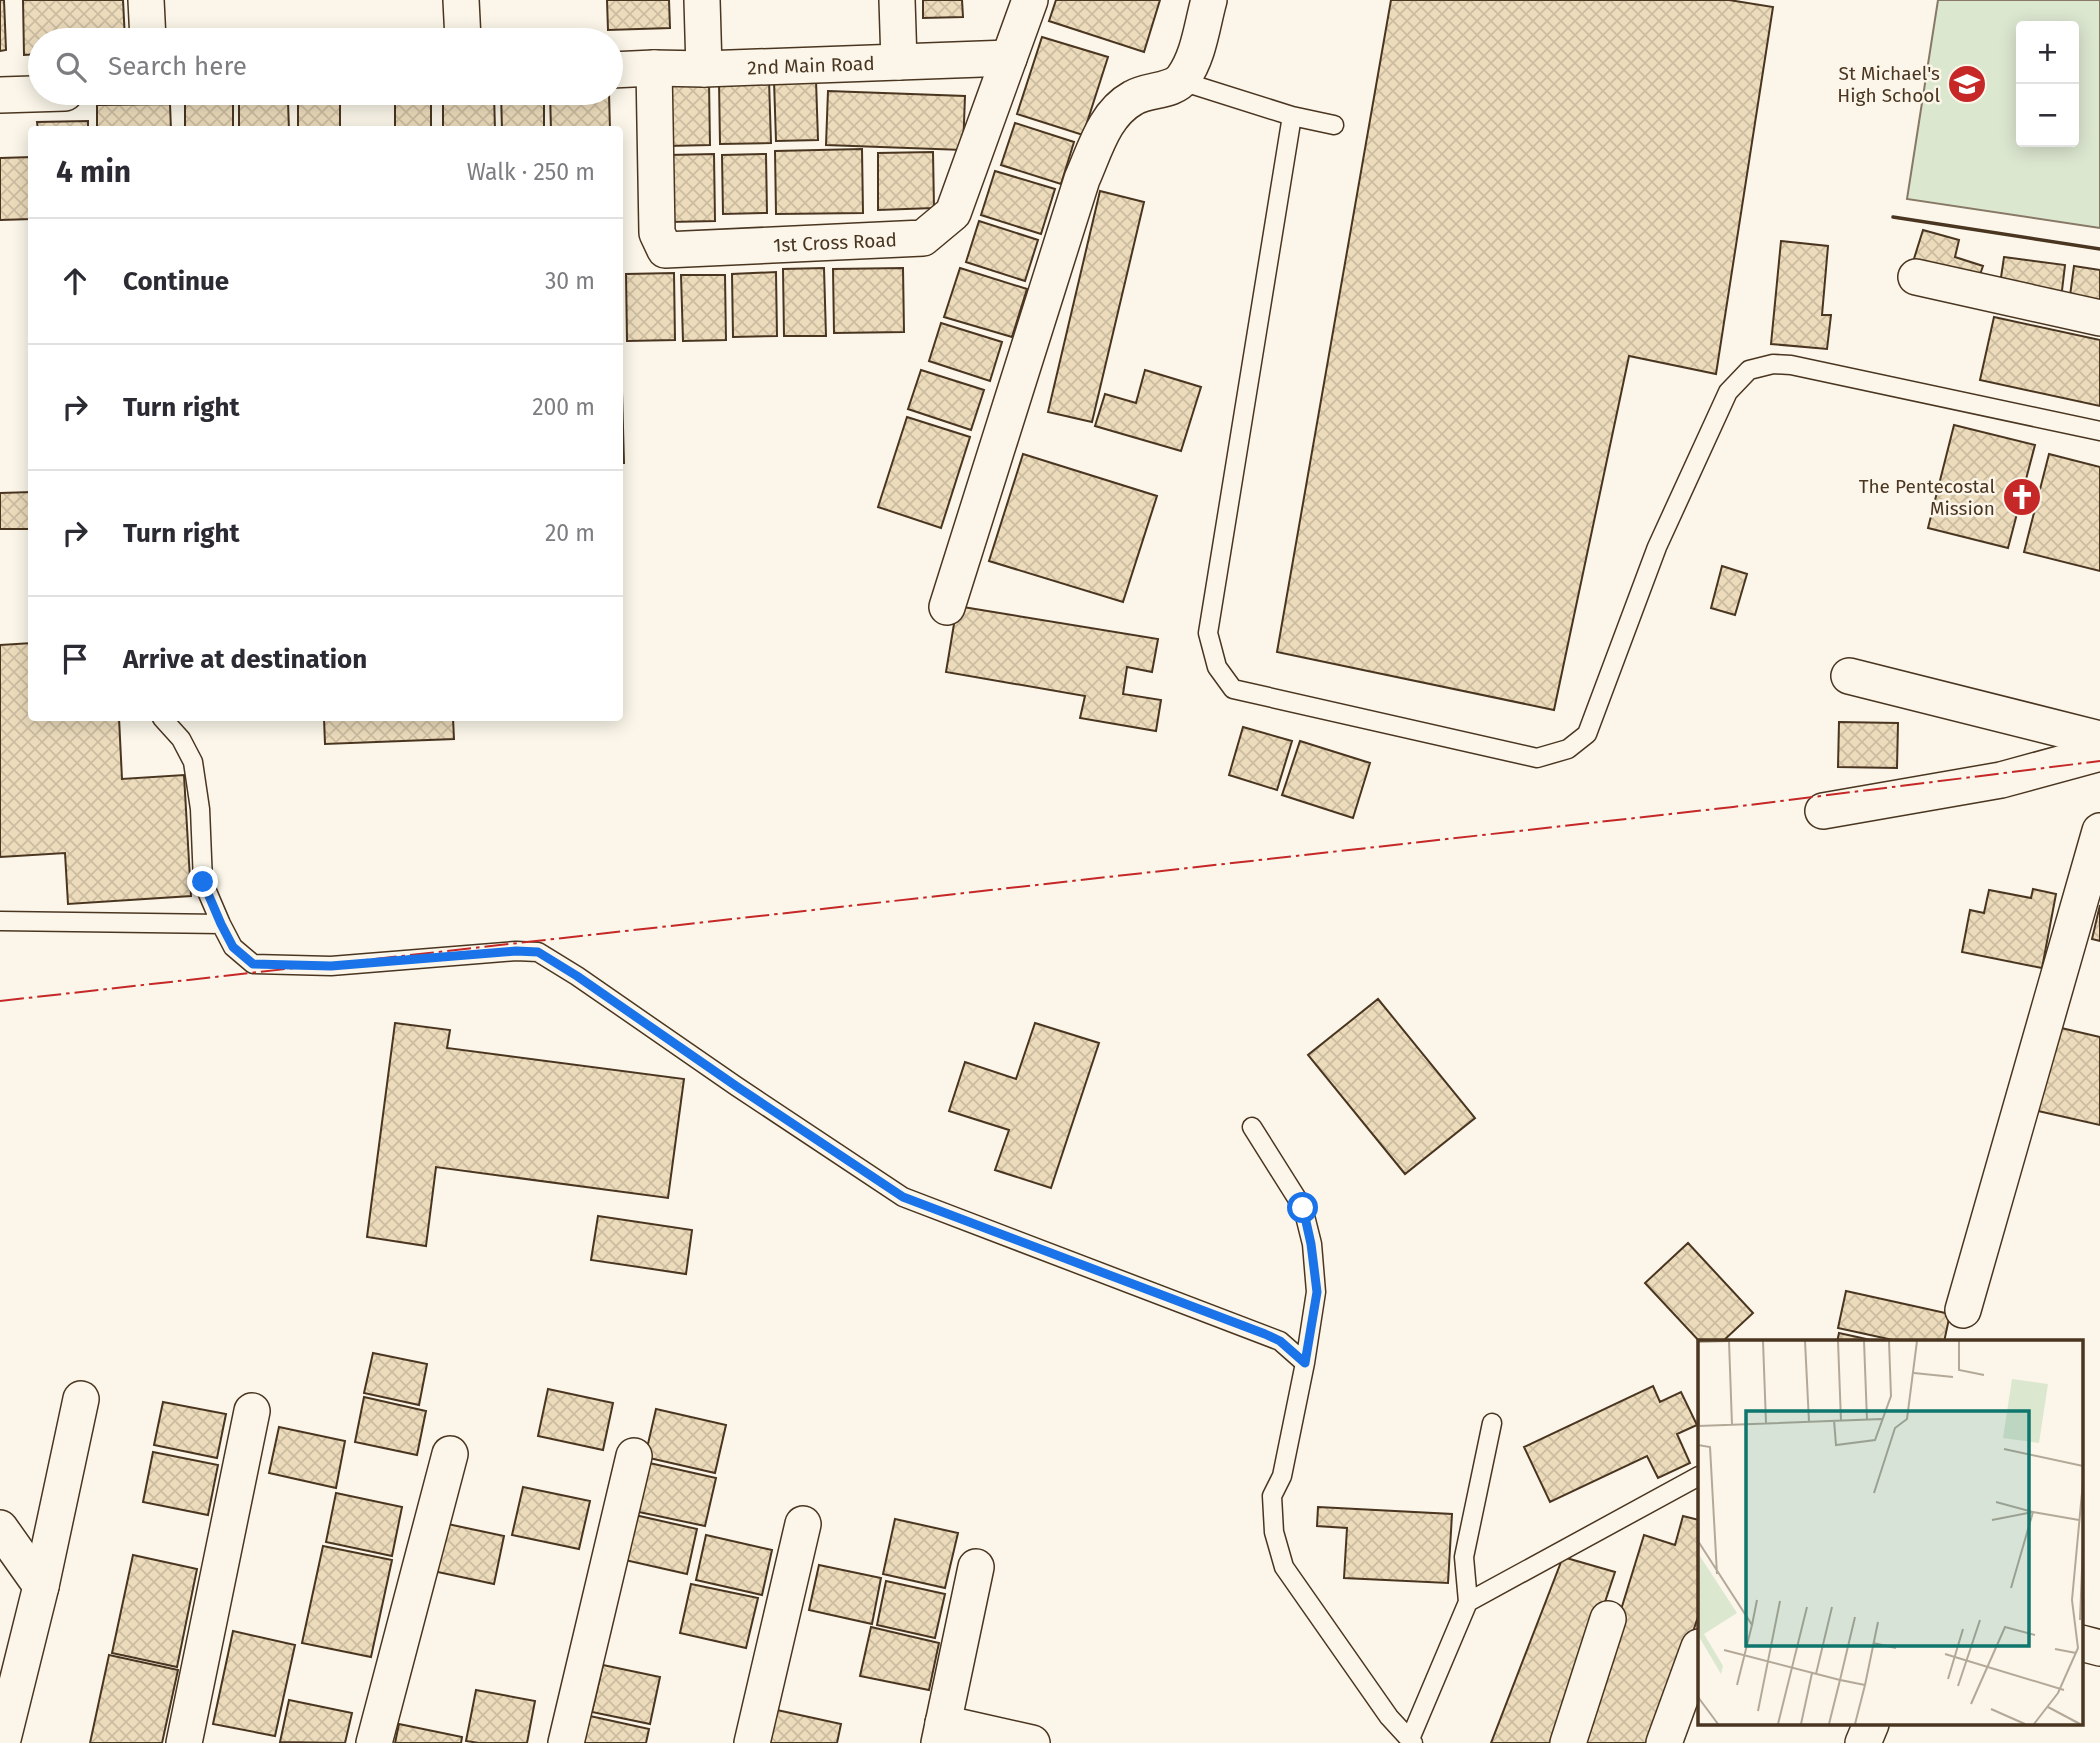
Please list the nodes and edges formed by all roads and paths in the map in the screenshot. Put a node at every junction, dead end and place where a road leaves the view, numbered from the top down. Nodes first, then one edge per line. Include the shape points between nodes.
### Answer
1 (146, 0) edge
2 (461, 0) edge
3 (702, 0) edge
4 (897, 0) edge
5 (1030, 0) edge
6 (1209, 0) edge
7 (147, 28) edge
8 (462, 28) edge
9 (1009, 58) junction
10 (900, 62) junction
11 (654, 68) junction
12 (623, 69) edge
13 (704, 69) junction
14 (1181, 81) junction
15 (28, 94) edge
16 (0, 95) edge
17 (1292, 116) junction
18 (1334, 125) dead end
19 (1916, 277) dead end
20 (2100, 318) edge
21 (2100, 431) edge
22 (947, 607) dead end
23 (1849, 676) dead end
24 (165, 721) edge
25 (2100, 739) edge
26 (2100, 753) edge
27 (1823, 811) dead end
28 (2100, 831) edge
29 (0, 920) edge
30 (221, 924) junction
31 (1252, 1127) dead end
32 (1963, 1310) dead end
33 (1305, 1363) junction
34 (81, 1399) dead end
35 (253, 1411) dead end
36 (1492, 1423) dead end
37 (450, 1454) dead end
38 (634, 1456) dead end
39 (1698, 1477) edge
40 (803, 1524) dead end
41 (0, 1528) edge
42 (976, 1567) dead end
43 (41, 1586) junction
44 (1468, 1602) junction
45 (1608, 1619) dead end
46 (2082, 1643) edge
47 (2100, 1648) edge
48 (1698, 1650) edge
49 (1870, 1726) edge
50 (941, 1733) edge
51 (1412, 1741) edge
52 (2, 1743) edge
53 (184, 1743) edge
54 (374, 1743) edge
55 (566, 1743) edge
56 (752, 1743) edge
57 (1032, 1743) edge
58 (1569, 1743) edge
59 (1664, 1743) edge
60 (1863, 1743) edge

1 - 7 street
2 - 8 street
3 - 13 street
4 - 10 street
5 - 9 street, 1st Cross Road
6 - 14 street via 1193,61
9 - 10 street, 2nd Main Road
9 - 11 street, 1st Cross Road via 953,213 923,237 665,250 657,233
10 - 13 street, 2nd Main Road
11 - 12 street, 2nd Main Road
11 - 13 street, 2nd Main Road
14 - 17 lane
14 - 22 street via 1134,97 1106,122 1082,179
15 - 16 street
17 - 18 lane
17 - 21 lane via 1208,633 1217,667 1233,689 1537,758 1568,749 1587,734 1657,547 1728,392 1749,370 1791,365
19 - 20 street
23 - 25 street
24 - 30 lane via 193,762 203,882
26 - 27 street via 2001,780
28 - 32 street
29 - 30 lane
30 - 33 lane via 233,947 253,964 331,966 538,952 903,1197 1265,1334
31 - 33 lane via 1303,1208 1317,1292
33 - 51 lane via 1282,1476 1272,1496 1274,1532 1284,1567 1389,1717
34 - 43 street
35 - 53 street
36 - 44 lane via 1464,1557
37 - 54 street
38 - 55 street
39 - 44 lane
40 - 56 street
41 - 43 street
42 - 50 street
43 - 52 street
44 - 51 lane
45 - 58 street
46 - 47 street
48 - 59 street
49 - 60 street
50 - 57 street

